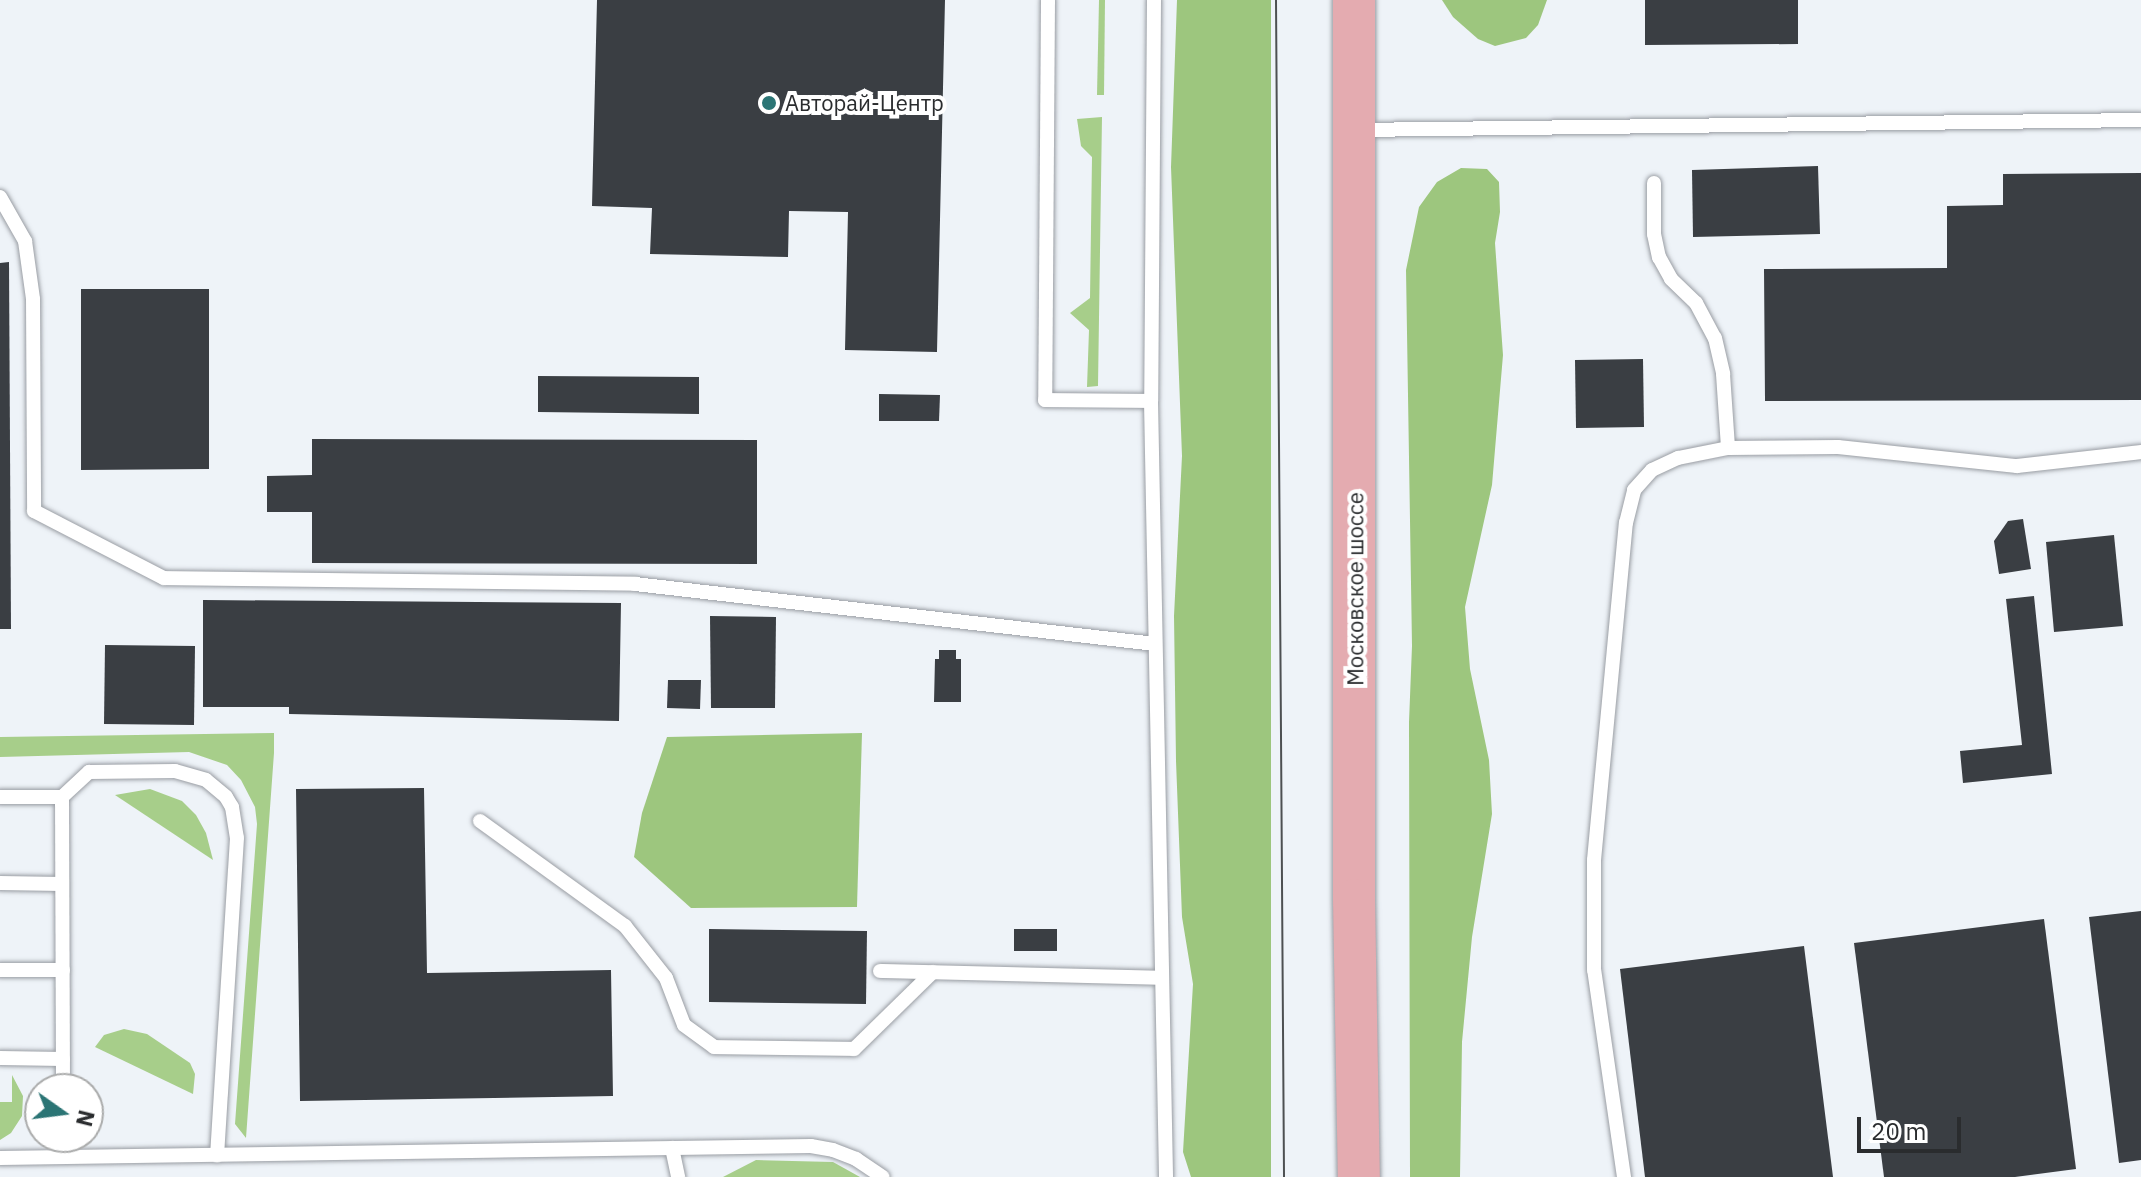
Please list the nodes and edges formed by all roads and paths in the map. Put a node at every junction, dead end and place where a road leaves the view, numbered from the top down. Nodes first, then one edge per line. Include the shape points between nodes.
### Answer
1 (1048, 0) edge
2 (1154, 0) edge
3 (1354, 0) edge
4 (2141, 120) edge
5 (1356, 130) junction
6 (1654, 183) dead end
7 (0, 197) edge
8 (1151, 401) junction
9 (1728, 448) junction
10 (2141, 452) edge
11 (1155, 644) junction
12 (0, 797) edge
13 (62, 797) junction
14 (480, 821) dead end
15 (0, 883) edge
16 (62, 884) junction
17 (0, 970) edge
18 (63, 970) junction
19 (880, 971) dead end
20 (933, 972) junction
21 (1162, 978) junction
22 (0, 1058) edge
23 (63, 1059) junction
24 (63, 1073) edge
25 (672, 1148) junction
26 (63, 1153) edge
27 (217, 1155) junction
28 (63, 1157) junction
29 (0, 1158) edge
30 (678, 1177) edge
31 (883, 1177) edge
32 (1166, 1177) edge
33 (1359, 1177) edge
34 (1624, 1177) edge

1 - 8 lane via 1045,400
2 - 8 lane
3 - 5 main road, Московское шоссе
4 - 5 lane
5 - 33 main road, Московское шоссе via 1354,900
6 - 9 lane via 1659,257 1671,279 1696,303 1715,338
7 - 11 lane via 25,241 33,299 34,511 164,578 635,584
8 - 11 lane
9 - 10 lane via 1838,447 2017,466
9 - 34 lane via 1678,458 1652,470 1634,490 1626,523 1594,860 1594,970
11 - 21 lane
12 - 13 lane
13 - 16 lane
13 - 27 lane via 89,772 175,771 206,780 232,807 237,838
14 - 20 lane via 625,926 666,978 684,1025 714,1047 854,1049
15 - 16 lane
16 - 18 lane
17 - 18 lane
18 - 23 lane
19 - 20 lane
20 - 21 lane
21 - 32 lane
22 - 23 lane
23 - 24 lane
25 - 27 lane
25 - 30 lane
25 - 31 lane via 811,1146 856,1159
26 - 28 lane
27 - 28 lane
28 - 29 lane

